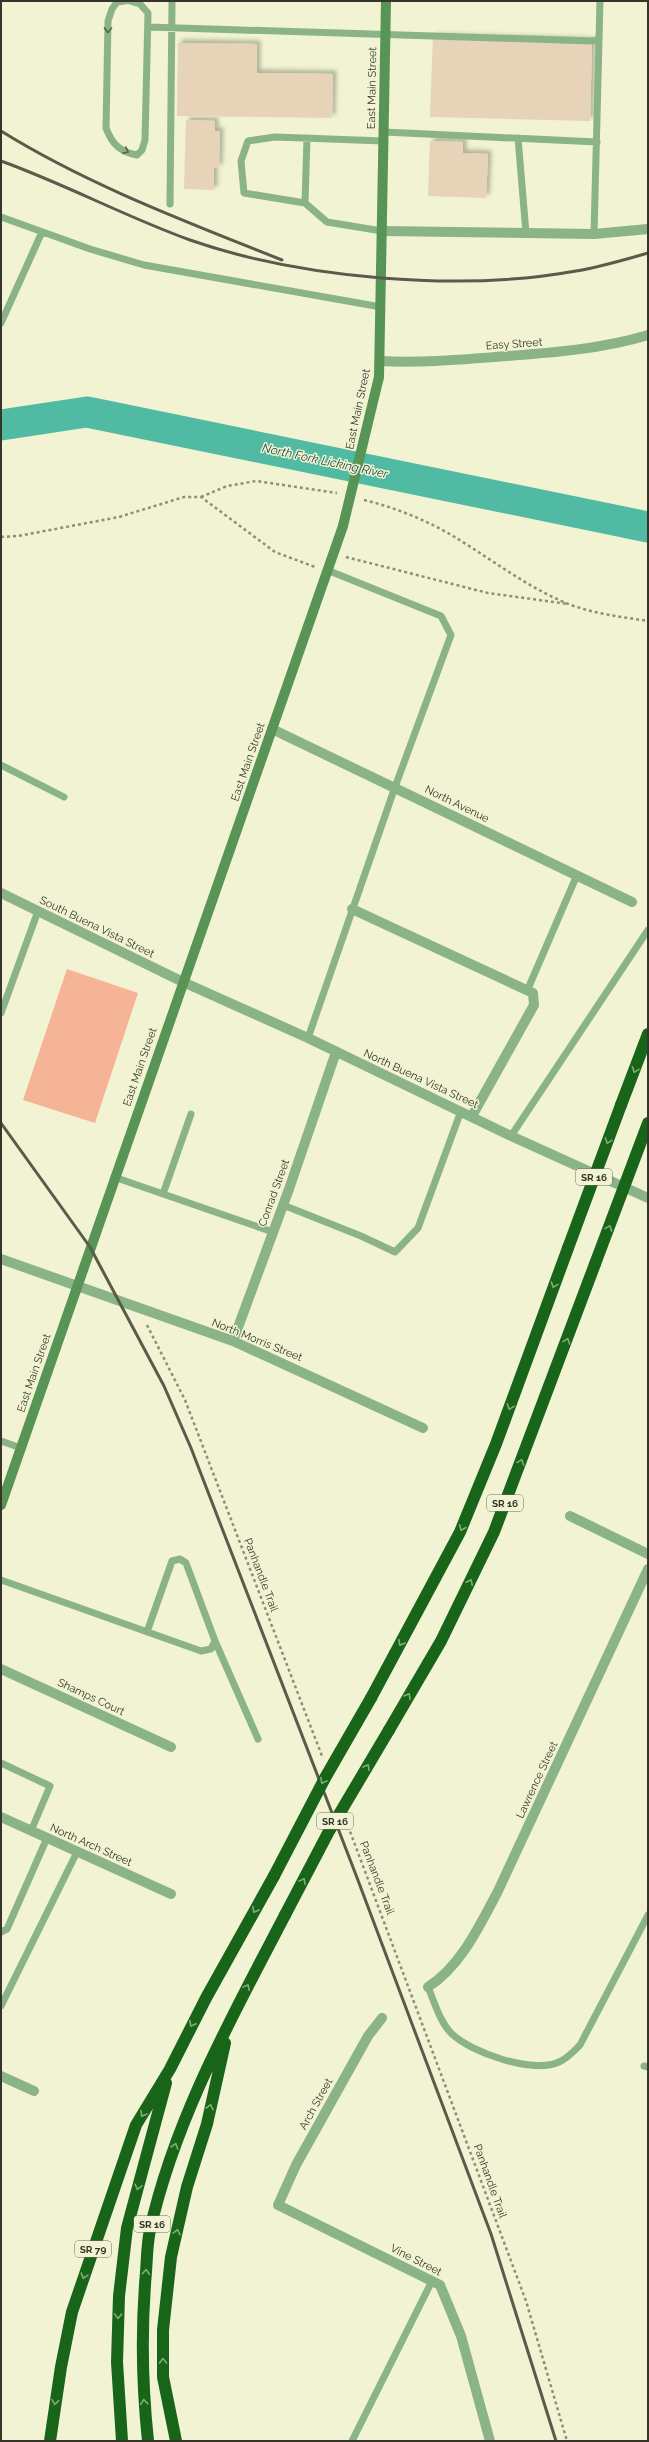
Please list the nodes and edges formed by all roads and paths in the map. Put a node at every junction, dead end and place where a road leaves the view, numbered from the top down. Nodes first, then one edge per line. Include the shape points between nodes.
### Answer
1 (125, 1) edge
2 (130, 1) edge
3 (172, 1) edge
4 (386, 1) edge
5 (600, 1) edge
6 (149, 27) junction
7 (171, 27) junction
8 (385, 33) junction
9 (599, 39) junction
10 (384, 137) junction
11 (307, 138) junction
12 (518, 138) junction
13 (598, 142) junction
14 (306, 203) junction
15 (170, 204) dead end
16 (1, 217) edge
17 (648, 229) edge
18 (382, 231) junction
19 (42, 232) junction
20 (526, 233) junction
21 (594, 234) junction
22 (381, 307) junction
23 (1, 323) edge
24 (648, 335) edge
25 (380, 361) junction
26 (345, 495) dead end
27 (201, 497) junction
28 (359, 499) dead end
29 (1, 537) edge
30 (333, 554) junction
31 (328, 570) junction
32 (571, 604) junction
33 (648, 622) edge
34 (272, 729) junction
35 (1, 765) edge
36 (395, 787) junction
37 (64, 797) dead end
38 (576, 875) junction
39 (1, 893) edge
40 (632, 902) dead end
41 (352, 909) junction
42 (38, 911) junction
43 (648, 930) edge
44 (183, 982) junction
45 (527, 991) junction
46 (1, 1013) edge
47 (648, 1034) edge
48 (308, 1038) junction
49 (336, 1052) junction
50 (461, 1111) junction
51 (191, 1114) dead end
52 (472, 1116) junction
53 (648, 1123) edge
54 (511, 1136) junction
55 (114, 1177) junction
56 (163, 1194) junction
57 (648, 1198) edge
58 (283, 1205) junction
59 (273, 1232) junction
60 (1, 1259) edge
61 (77, 1286) junction
62 (136, 1308) junction
63 (233, 1341) junction
64 (423, 1428) dead end
65 (1, 1441) edge
66 (21, 1448) junction
67 (1, 1505) edge
68 (570, 1516) dead end
69 (648, 1554) edge
70 (648, 1569) edge
71 (1, 1580) edge
72 (147, 1632) junction
73 (215, 1641) junction
74 (1, 1669) edge
75 (258, 1739) dead end
76 (171, 1747) dead end
77 (1, 1763) edge
78 (325, 1764) dead end
79 (1, 1817) edge
80 (348, 1823) dead end
81 (31, 1831) junction
82 (47, 1838) junction
83 (77, 1852) junction
84 (171, 1894) dead end
85 (648, 1915) edge
86 (1, 1932) edge
87 (428, 1987) joint
88 (1, 2006) edge
89 (382, 2018) dead end
90 (230, 2022) junction
91 (170, 2069) junction
92 (1, 2076) edge
93 (34, 2091) dead end
94 (278, 2205) joint
95 (432, 2281) junction
96 (50, 2441) edge
97 (122, 2441) edge
98 (148, 2441) edge
99 (176, 2441) edge
100 (352, 2441) edge
101 (490, 2441) edge
102 (567, 2441) edge

1 -> 6 lane via 117,2 108,21 106,128 111,142 125,153 137,155 142,150 145,140
2 - 6 lane via 140,4 148,13
3 - 7 lane
4 - 8 main road, East Main Street
5 - 9 lane
6 - 7 lane
7 - 8 lane
7 - 15 lane
8 - 9 lane via 592,41
8 - 10 main road, East Main Street
9 - 13 lane
10 - 11 lane
10 - 12 lane
10 - 18 main road, East Main Street
11 - 14 lane
11 - 14 lane via 275,137 248,141 241,161 244,192
12 - 13 lane
12 - 20 lane
13 - 21 lane
14 - 18 lane via 327,222
16 - 19 lane
17 - 21 street
18 - 20 street
18 - 22 main road, East Main Street
19 - 22 lane via 144,265
19 - 23 lane
20 - 21 street
22 - 25 main road, East Main Street
24 - 25 street, Easy Street via 625,342 557,352 412,363
25 - 30 main road, East Main Street, bridge via 379,377 343,526
26 - 27 path via 256,481 227,486
27 - 29 path via 184,497 119,517
27 - 31 path via 275,552
28 - 32 path via 394,508 447,533 526,582
30 - 31 main road, East Main Street
30 - 32 path via 488,593
31 - 34 main road, East Main Street
31 - 36 lane via 441,616 451,635
32 - 33 path via 601,614
34 - 36 street, North Avenue
34 - 44 main road, East Main Street
35 - 37 lane
36 - 38 street, North Avenue
36 - 41 lane
38 - 40 street, North Avenue
38 - 45 lane
39 - 42 street, South Buena Vista Street
41 - 45 street
41 - 48 lane
42 - 44 street, South Buena Vista Street
42 - 46 lane
43 - 54 lane
44 - 48 street, North Buena Vista Street
44 - 55 main road, East Main Street
45 - 52 street via 533,993 534,1006
47 -> 91 highway, SR 16, bridge via 496,1444 460,1532 206,1998
48 - 49 street, North Buena Vista Street
49 - 50 street, North Buena Vista Street
49 - 58 street, Conrad Street
50 - 52 street, North Buena Vista Street
50 - 58 lane via 418,1228 395,1252
51 - 56 lane
52 - 54 street, North Buena Vista Street
90 -> 53 highway, SR 16, bridge via 328,1833 441,1641 494,1532
54 - 57 street, North Buena Vista Street
55 - 56 lane
55 - 61 main road, East Main Street
56 - 59 lane
58 - 59 street, Conrad Street
59 - 63 street, Conrad Street
60 - 61 street, North Morris Street
61 - 62 street, North Morris Street
61 - 66 main road, East Main Street
62 - 63 street, North Morris Street
62 - 78 path, Panhandle Trail via 156,1338 185,1400
63 - 64 street, North Morris Street
65 - 66 lane
66 - 67 main road, East Main Street
68 - 69 street
70 - 87 street, Lawrence Street via 498,1891 451,1968
71 - 72 lane
72 - 73 lane via 201,1651 211,1650
72 - 73 lane via 172,1561 180,1559 186,1563
73 - 75 lane
74 - 76 street, Shamps Court
77 - 81 lane via 50,1786
79 - 81 street, North Arch Street
80 - 102 path, Panhandle Trail via 526,2300
81 - 82 street, North Arch Street
82 - 83 street, North Arch Street
82 - 86 lane via 6,1929
83 - 84 street, North Arch Street
83 - 88 lane
85 - 87 lane via 580,2044 567,2058 558,2062 520,2064 463,2042 450,2032
89 - 94 street, Arch Street via 368,2036 296,2165
98 -> 90 highway, SR 16 via 143,2396 143,2336 150,2232 162,2182 183,2124 205,2071
99 -> 90 highway via 163,2377 163,2330 171,2257 187,2187 207,2124
91 -> 96 highway, SR 79 via 136,2125 72,2312
91 -> 97 highway, SR 16 via 127,2228 119,2296 117,2362
92 - 93 street
94 - 95 street, Vine Street
95 - 100 lane
95 - 101 street, Vine Street via 440,2285 461,2336

